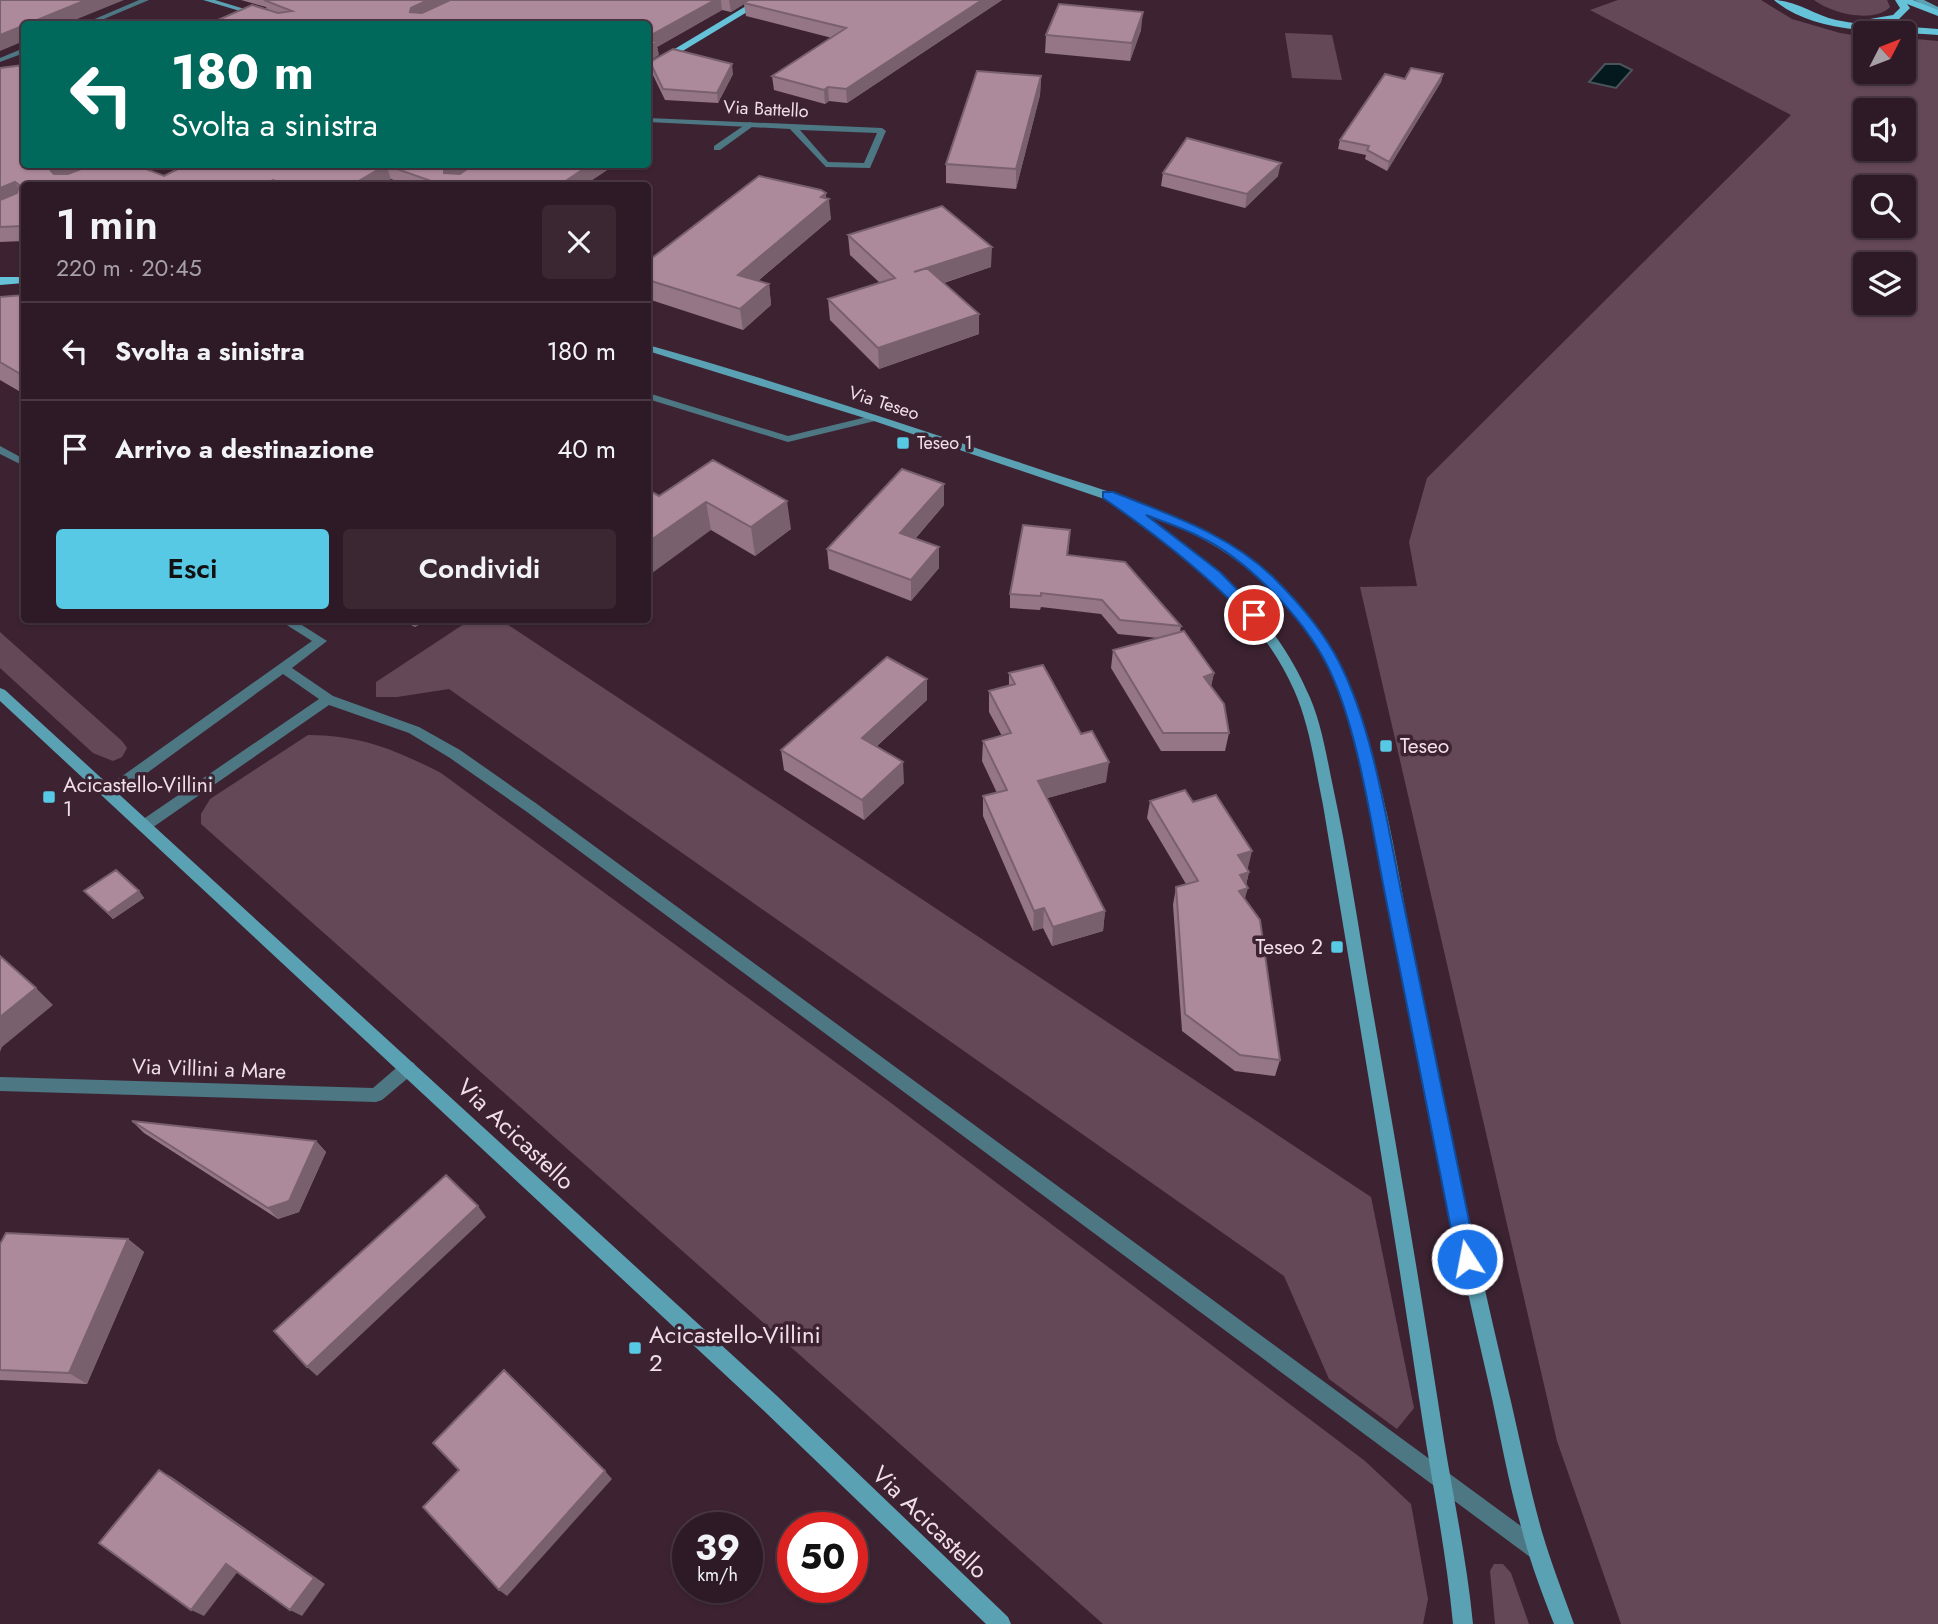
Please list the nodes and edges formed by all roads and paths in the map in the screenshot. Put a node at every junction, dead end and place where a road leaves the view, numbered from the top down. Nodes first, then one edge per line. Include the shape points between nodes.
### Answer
1 (145, 0) edge
2 (207, 0) edge
3 (762, 0) edge
4 (1779, 0) edge
5 (1793, 0) edge
6 (1802, 0) edge
7 (1918, 0) edge
8 (1903, 1) edge
9 (1816, 9) junction
10 (1938, 12) edge
11 (1863, 20) junction
12 (94, 21) edge
13 (280, 21) edge
14 (1938, 30) edge
15 (21, 51) edge
16 (2, 60) dead end
17 (651, 67) edge
18 (651, 120) edge
19 (752, 124) junction
20 (792, 126) junction
21 (717, 148) dead end
22 (21, 280) edge
23 (0, 281) edge
24 (651, 349) edge
25 (651, 397) edge
26 (875, 418) junction
27 (0, 449) edge
28 (21, 461) edge
29 (1108, 495) junction
30 (290, 623) edge
31 (282, 667) junction
32 (0, 693) edge
33 (328, 699) junction
34 (109, 793) junction
35 (144, 826) junction
36 (408, 1068) junction
37 (0, 1084) edge
38 (1441, 1480) junction
39 (1537, 1550) junction
40 (1000, 1621) edge
41 (1463, 1624) edge
42 (1564, 1624) edge

1 - 12 street
2 - 13 main road
3 - 17 main road
4 - 14 main road via 1839,25
5 - 9 main road
6 - 9 main road
7 - 10 main road
8 - 10 main road
8 - 11 main road via 1905,8 1897,17
9 - 11 main road
11 - 14 main road
15 - 16 street
18 - 19 street, Via Battello
19 - 20 street, Via Battello
19 - 21 street
20 - 20 street, Via Battello via 826,163 867,166 882,131
22 - 23 main road
24 - 26 main road, Via Teseo
25 - 26 street via 788,439
26 - 29 main road, Via Teseo
27 - 28 street
29 - 38 main road via 1174,541 1254,615 1301,691 1330,805
29 - 39 main road via 1207,534 1236,554 1269,581 1333,663 1352,714 1376,806 1467,1259
30 - 31 street via 321,641
31 - 33 street
31 - 34 street
32 - 34 main road, Via Acicastello
33 - 35 street
33 - 38 street via 414,730 532,807
34 - 35 main road, Via Acicastello
35 - 36 main road, Via Acicastello
36 - 37 street, Via Villini a Mare via 376,1095
36 - 40 main road, Via Acicastello
38 - 39 street
38 - 41 main road
39 - 42 main road

